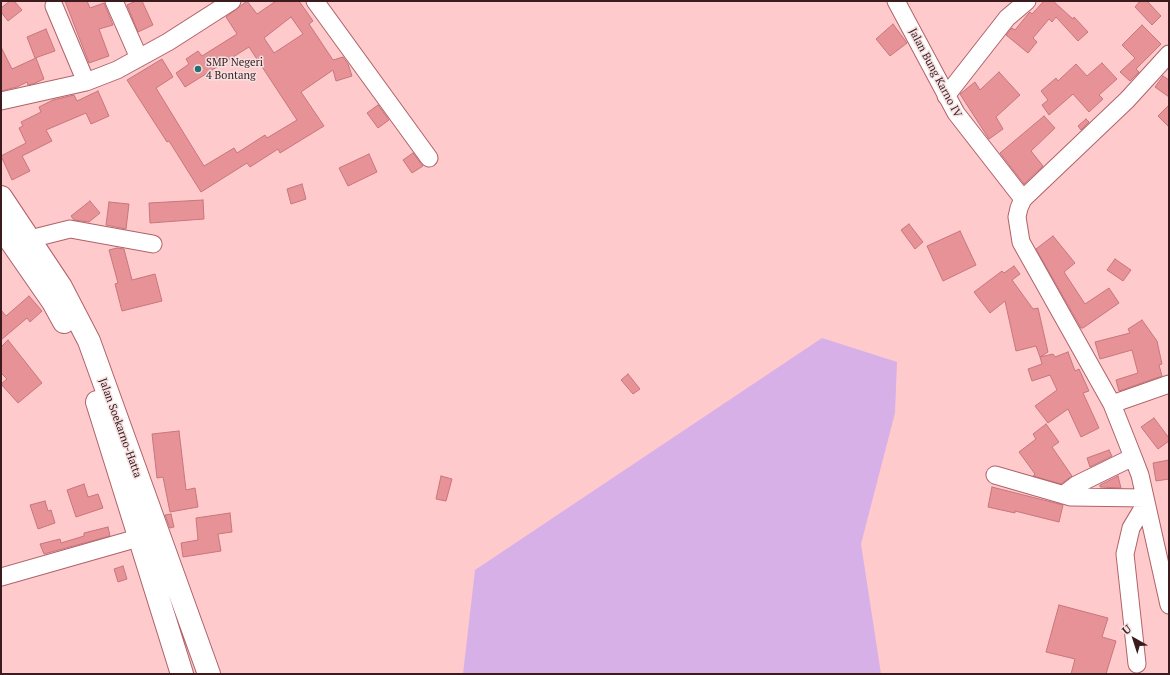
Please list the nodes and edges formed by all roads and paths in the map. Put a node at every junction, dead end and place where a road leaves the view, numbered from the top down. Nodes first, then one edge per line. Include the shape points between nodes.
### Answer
1 (114, 1) edge
2 (232, 1) edge
3 (315, 1) edge
4 (896, 1) edge
5 (1027, 1) edge
6 (54, 6) dead end
7 (1169, 54) edge
8 (139, 58) junction
9 (86, 82) junction
10 (946, 96) junction
11 (1, 101) edge
12 (429, 158) dead end
13 (1, 197) edge
14 (1023, 199) junction
15 (1, 226) edge
16 (30, 239) junction
17 (152, 244) dead end
18 (90, 365) junction
19 (1169, 384) edge
20 (101, 394) junction
21 (1112, 404) junction
22 (1133, 457) junction
23 (995, 475) dead end
24 (1063, 495) junction
25 (1145, 500) junction
26 (138, 538) junction
27 (1, 577) edge
28 (1169, 605) edge
29 (1137, 664) dead end
30 (182, 674) edge
31 (209, 674) edge

1 - 8 street
2 - 8 street
3 - 12 street
4 - 10 street, Jalan Bung Karno IV
5 - 10 street via 1007,18
6 - 9 street
7 - 14 street via 1127,100
8 - 9 street
9 - 11 street
10 - 14 street, Jalan Bung Karno IV via 965,127
13 - 16 main road, Jalan Soekarno-Hatta
14 - 21 street via 1017,217 1022,242
15 - 18 main road, Jalan Soekarno-Hatta via 53,302
16 - 17 street via 70,229
16 - 18 main road, Jalan Soekarno-Hatta via 61,287 89,341
18 - 20 main road, Jalan Soekarno-Hatta
19 - 21 street
20 - 26 main road, Jalan Soekarno-Hatta
20 - 31 main road, Jalan Soekarno-Hatta
21 - 22 street
22 - 24 street via 1076,485
22 - 25 street
23 - 24 street
24 - 25 street
25 - 28 street
25 - 29 street via 1131,528 1125,554
26 - 27 street
26 - 30 main road, Jalan Soekarno-Hatta

